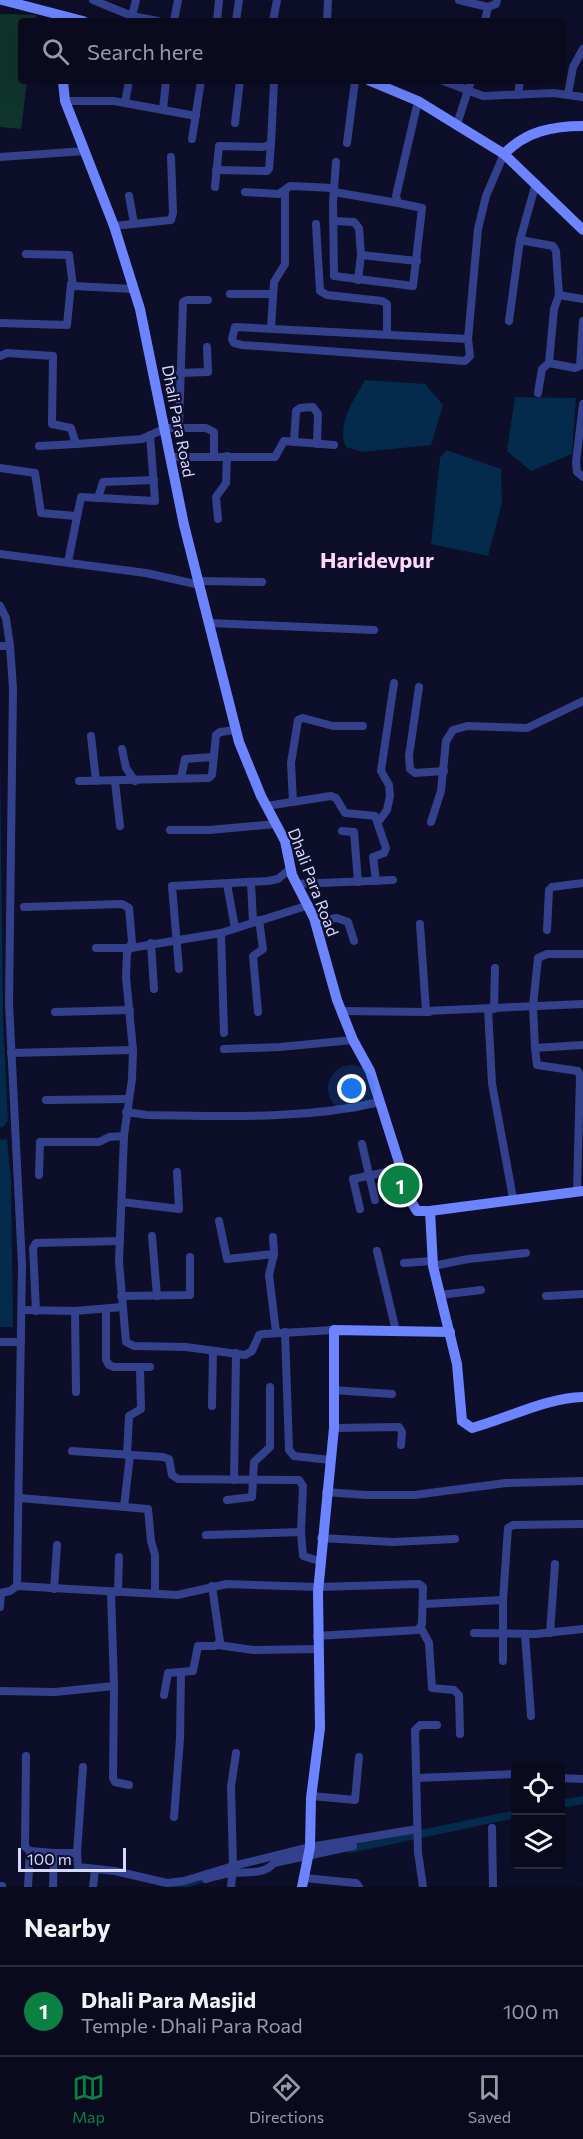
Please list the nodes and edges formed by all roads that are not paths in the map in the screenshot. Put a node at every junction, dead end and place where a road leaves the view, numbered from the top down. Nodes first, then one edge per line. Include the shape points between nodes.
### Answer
1 (3, 0) edge
2 (93, 0) edge
3 (136, 0) edge
4 (178, 0) edge
5 (219, 0) edge
6 (239, 0) edge
7 (277, 0) edge
8 (328, 0) edge
9 (459, 0) edge
10 (497, 0) edge
11 (31, 3) edge
12 (488, 7) junction
13 (132, 16) junction
14 (73, 18) edge
15 (142, 18) edge
16 (175, 18) edge
17 (218, 18) edge
18 (236, 18) edge
19 (274, 18) edge
20 (327, 18) edge
21 (486, 18) edge
22 (583, 49) edge
23 (63, 84) edge
24 (128, 84) edge
25 (166, 84) edge
26 (201, 84) edge
27 (240, 84) edge
28 (274, 84) edge
29 (355, 84) edge
30 (377, 84) edge
31 (449, 84) edge
32 (471, 84) edge
33 (520, 84) edge
34 (469, 94) junction
35 (568, 94) junction
36 (518, 95) junction
37 (583, 97) edge
38 (65, 101) junction
39 (418, 101) junction
40 (125, 103) junction
41 (163, 109) junction
42 (196, 116) junction
43 (235, 123) dead end
44 (457, 124) junction
45 (583, 126) edge
46 (192, 140) dead end
47 (346, 143) dead end
48 (272, 144) junction
49 (85, 151) junction
50 (504, 154) junction
51 (0, 157) edge
52 (171, 157) dead end
53 (336, 162) dead end
54 (216, 170) junction
55 (536, 183) junction
56 (215, 187) dead end
57 (334, 190) junction
58 (245, 192) dead end
59 (285, 193) junction
60 (129, 196) dead end
61 (398, 202) junction
62 (333, 221) junction
63 (134, 224) junction
64 (316, 224) dead end
65 (114, 226) junction
66 (583, 229) edge
67 (520, 240) junction
68 (26, 254) dead end
69 (360, 255) junction
70 (417, 261) junction
71 (358, 280) junction
72 (71, 284) junction
73 (133, 289) junction
74 (230, 294) dead end
75 (272, 294) junction
76 (559, 295) junction
77 (583, 299) edge
78 (208, 300) dead end
79 (509, 321) dead end
80 (583, 321) edge
81 (0, 323) edge
82 (271, 328) junction
83 (387, 334) junction
84 (468, 339) junction
85 (207, 347) dead end
86 (0, 356) edge
87 (549, 363) junction
88 (180, 374) junction
89 (538, 393) dead end
90 (583, 404) edge
91 (179, 427) junction
92 (166, 428) junction
93 (581, 433) edge
94 (150, 435) junction
95 (294, 442) junction
96 (76, 444) junction
97 (317, 444) junction
98 (334, 445) dead end
99 (39, 446) dead end
100 (214, 456) junction
101 (227, 456) junction
102 (172, 457) junction
103 (0, 468) edge
104 (583, 477) edge
105 (154, 480) junction
106 (98, 498) junction
107 (75, 516) junction
108 (218, 519) dead end
109 (0, 554) edge
110 (68, 562) junction
111 (261, 582) dead end
112 (200, 583) junction
113 (0, 606) edge
114 (210, 623) junction
115 (374, 630) dead end
116 (0, 646) edge
117 (10, 646) junction
118 (394, 683) dead end
119 (419, 687) dead end
120 (583, 701) edge
121 (363, 726) dead end
122 (236, 729) junction
123 (91, 736) dead end
124 (122, 748) dead end
125 (213, 757) junction
126 (444, 771) junction
127 (181, 778) junction
128 (79, 781) dead end
129 (135, 781) junction
130 (96, 782) junction
131 (115, 782) junction
132 (293, 802) junction
133 (266, 806) junction
134 (379, 821) junction
135 (431, 822) dead end
136 (276, 824) junction
137 (120, 826) dead end
138 (170, 830) dead end
139 (342, 831) dead end
140 (291, 868) junction
141 (393, 880) dead end
142 (376, 881) junction
143 (251, 882) junction
144 (358, 882) junction
145 (583, 883) edge
146 (227, 884) junction
147 (296, 884) junction
148 (309, 905) junction
149 (24, 907) dead end
150 (256, 921) junction
151 (315, 921) junction
152 (420, 924) dead end
153 (235, 928) junction
154 (547, 930) dead end
155 (221, 933) junction
156 (176, 940) junction
157 (354, 941) dead end
158 (151, 943) junction
159 (96, 948) dead end
160 (131, 948) junction
161 (583, 954) edge
162 (495, 968) dead end
163 (179, 969) dead end
164 (154, 989) dead end
165 (583, 1004) edge
166 (533, 1006) junction
167 (491, 1009) junction
168 (129, 1010) junction
169 (341, 1011) junction
170 (55, 1012) dead end
171 (258, 1012) dead end
172 (429, 1012) junction
173 (224, 1033) dead end
174 (353, 1040) junction
175 (583, 1045) edge
176 (535, 1048) junction
177 (224, 1049) dead end
178 (133, 1050) junction
179 (12, 1053) junction
180 (128, 1099) junction
181 (46, 1100) dead end
182 (381, 1102) junction
183 (126, 1112) junction
184 (124, 1136) junction
185 (362, 1144) dead end
186 (401, 1169) junction
187 (177, 1172) dead end
188 (39, 1175) dead end
189 (369, 1175) junction
190 (580, 1191) edge
191 (513, 1198) junction
192 (375, 1200) dead end
193 (122, 1202) junction
194 (360, 1209) dead end
195 (430, 1211) junction
196 (219, 1221) dead end
197 (152, 1236) dead end
198 (273, 1237) dead end
199 (120, 1242) junction
200 (377, 1251) dead end
201 (526, 1253) dead end
202 (274, 1254) junction
203 (190, 1257) dead end
204 (404, 1263) dead end
205 (433, 1264) junction
206 (481, 1290) dead end
207 (583, 1294) edge
208 (440, 1295) junction
209 (121, 1296) junction
210 (157, 1296) junction
211 (546, 1296) dead end
212 (122, 1307) junction
213 (106, 1309) junction
214 (22, 1310) junction
215 (36, 1311) junction
216 (75, 1311) junction
217 (334, 1330) junction
218 (396, 1331) junction
219 (276, 1332) junction
220 (285, 1332) junction
221 (450, 1332) junction
222 (0, 1342) edge
223 (21, 1342) junction
224 (213, 1351) junction
225 (236, 1353) junction
226 (140, 1367) junction
227 (150, 1367) dead end
228 (270, 1387) dead end
229 (333, 1390) junction
230 (76, 1392) dead end
231 (392, 1394) dead end
232 (583, 1397) edge
233 (213, 1406) dead end
234 (334, 1428) junction
235 (401, 1445) dead end
236 (72, 1451) dead end
237 (129, 1455) junction
238 (330, 1460) junction
239 (234, 1480) junction
240 (253, 1480) junction
241 (583, 1481) edge
242 (326, 1492) junction
243 (20, 1498) junction
244 (227, 1500) dead end
245 (124, 1507) junction
246 (583, 1524) edge
247 (301, 1532) junction
248 (206, 1534) dead end
249 (321, 1538) junction
250 (455, 1539) dead end
251 (57, 1545) dead end
252 (119, 1557) dead end
253 (320, 1561) junction
254 (555, 1564) dead end
255 (17, 1586) junction
256 (212, 1586) junction
257 (318, 1587) junction
258 (54, 1589) junction
259 (114, 1592) junction
260 (155, 1592) junction
261 (1, 1593) edge
262 (502, 1600) junction
263 (424, 1605) junction
264 (0, 1607) edge
265 (421, 1628) junction
266 (583, 1629) edge
267 (474, 1633) dead end
268 (550, 1633) junction
269 (503, 1634) junction
270 (525, 1634) junction
271 (317, 1636) junction
272 (218, 1645) junction
273 (318, 1649) junction
274 (503, 1661) dead end
275 (181, 1673) junction
276 (114, 1686) junction
277 (0, 1691) edge
278 (164, 1695) dead end
279 (531, 1716) dead end
280 (437, 1725) dead end
281 (460, 1734) dead end
282 (236, 1753) dead end
283 (26, 1756) dead end
284 (360, 1757) dead end
285 (83, 1767) dead end
286 (511, 1774) edge
287 (417, 1778) junction
288 (565, 1778) edge
289 (583, 1779) edge
290 (129, 1785) dead end
291 (312, 1796) junction
292 (174, 1817) dead end
293 (492, 1828) dead end
294 (417, 1832) junction
295 (30, 1851) junction
296 (54, 1853) junction
297 (77, 1853) junction
298 (309, 1853) junction
299 (94, 1869) junction
300 (233, 1869) junction
301 (303, 1883) edge
302 (28, 1887) edge
303 (53, 1887) edge
304 (93, 1887) edge
305 (175, 1887) edge
306 (231, 1887) edge
307 (359, 1887) edge
308 (423, 1887) edge
309 (493, 1887) edge

1 - 11 street
2 - 13 street
3 - 13 street
4 - 16 street
5 - 17 street
6 - 18 street
7 - 19 street
8 - 20 street
9 - 12 street
10 - 12 street
11 - 14 street
12 - 21 street
13 - 15 street
22 - 35 street via 573,67
23 - 38 street, Dhali Para Road
24 - 40 street
25 - 41 street
26 - 42 street
27 - 43 street
28 - 48 street
29 - 47 street
30 - 39 street
31 - 34 street
32 - 34 street
33 - 36 street
34 - 36 street
34 - 44 street
35 - 36 street
35 - 37 street
38 - 40 street
38 - 49 street, Dhali Para Road
39 - 44 street
39 - 61 street via 396,196
40 - 41 street
41 - 42 street
42 - 46 street
44 - 50 street
45 - 50 street via 544,130 522,138
48 - 54 street via 219,146
48 - 54 street via 267,171
49 - 51 street
49 - 65 street, Dhali Para Road
50 - 55 street
50 - 84 street via 477,229
52 - 63 street via 171,220
53 - 57 street
54 - 56 street
55 - 66 street
55 - 67 street
57 - 59 street via 290,186
57 - 61 street
57 - 62 street
58 - 59 street
59 - 75 street via 285,264 275,278
60 - 63 street
61 - 70 street via 422,208
62 - 69 street via 357,224
62 - 71 street via 334,276
63 - 65 street
64 - 83 street via 320,291 387,304
65 - 73 street, Dhali Para Road
67 - 76 street via 555,247
67 - 79 street
68 - 72 street via 69,255
69 - 70 street
69 - 71 street
70 - 71 street via 413,286
72 - 73 street
72 - 81 street via 67,325
73 - 92 street, Dhali Para Road
74 - 75 street
75 - 82 street
76 - 77 street
76 - 87 street
78 - 88 street via 183,302
80 - 87 street via 580,366
82 - 83 street
82 - 84 street via 236,327 232,339 242,345 465,361 470,356
83 - 84 street
85 - 88 street via 208,372
86 - 96 street via 53,356 52,424 71,428
87 - 89 street via 542,369
88 - 91 street
90 - 93 street
91 - 92 street
91 - 100 street via 213,430
92 - 94 street
92 - 102 street, Dhali Para Road
93 - 104 street via 576,462 577,472
94 - 96 street via 142,440
94 - 105 street
95 - 97 street
95 - 97 street via 296,411 312,407 318,414
95 - 101 street via 282,442 275,457
96 - 99 street
97 - 98 street
100 - 101 street
100 - 102 street
101 - 108 street via 226,483 216,497
102 - 112 street, Dhali Para Road via 184,525
103 - 107 street via 35,473 41,513
105 - 106 street via 103,482
105 - 106 street via 155,501
106 - 107 street via 81,497
107 - 110 street
109 - 110 street
110 - 112 street
111 - 112 street
112 - 114 street, Dhali Para Road
113 - 117 street
114 - 115 street
114 - 122 street, Dhali Para Road
116 - 117 street
117 - 179 street
118 - 134 street via 381,771 390,796
119 - 126 street via 410,769 415,773
120 - 126 street via 527,728 467,726 453,730 446,741
121 - 132 street via 298,720 291,764
122 - 125 street via 218,733
122 - 133 street, Dhali Para Road
123 - 130 street
124 - 129 street via 126,768
125 - 127 street via 185,759
125 - 127 street via 211,777
126 - 135 street via 440,800
127 - 129 street
128 - 130 street
129 - 131 street
130 - 131 street
131 - 137 street
132 - 133 street
132 - 134 street via 334,796 345,813 372,815
133 - 136 street, Dhali Para Road
134 - 142 street via 386,848 384,854 373,857
136 - 138 street
136 - 140 street, Dhali Para Road via 285,841
139 - 144 street via 354,832
140 - 143 street via 278,879
140 - 147 street, Dhali Para Road
141 - 142 street
142 - 144 street
143 - 146 street
143 - 150 street
144 - 147 street
145 - 154 street via 549,890
146 - 153 street
146 - 156 street via 172,886
147 - 148 street, Dhali Para Road
148 - 150 street
148 - 151 street, Dhali Para Road
149 - 160 street via 127,906
150 - 153 street
150 - 171 street via 263,949 253,956
151 - 157 street via 338,918 348,922
151 - 169 street, Dhali Para Road
152 - 172 street via 424,1007
153 - 155 street
155 - 156 street
155 - 173 street
156 - 158 street
156 - 163 street
158 - 160 street
158 - 164 street
159 - 160 street
160 - 168 street via 126,959
161 - 166 street via 540,955
162 - 167 street
165 - 166 street
166 - 167 street
166 - 176 street
167 - 172 street
167 - 191 street via 492,1084
168 - 170 street
168 - 178 street
169 - 172 street
169 - 174 street, Dhali Para Road
174 - 177 street
174 - 182 street, Dhali Para Road
175 - 176 street
176 - 190 street via 537,1065 571,1068 580,1076
178 - 179 street
178 - 180 street
179 - 214 street
180 - 181 street
180 - 183 street
182 - 183 street via 330,1113 288,1116
182 - 186 street, Dhali Para Road
183 - 184 street
184 - 188 street via 99,1142 40,1142
184 - 193 street
185 - 189 street
186 - 189 street
186 - 195 street, Dhali Para Road via 414,1209
187 - 193 street via 179,1209
189 - 192 street
189 - 194 street via 355,1177 353,1181
190 - 191 street
191 - 195 street
193 - 199 street
195 - 205 street
196 - 202 street via 227,1259
197 - 210 street
198 - 202 street
199 - 209 street
199 - 215 street via 36,1243
200 - 218 street
201 - 205 street
202 - 219 street via 269,1275
203 - 210 street via 190,1295
204 - 205 street
205 - 208 street
206 - 208 street
207 - 211 street
208 - 221 street
209 - 210 street
209 - 212 street
212 - 213 street
212 - 224 street via 124,1337 129,1345
213 - 216 street
213 - 226 street via 109,1365
214 - 215 street
214 - 223 street
215 - 216 street
216 - 230 street
217 - 218 street
217 - 220 street
217 - 229 street
218 - 221 street
219 - 220 street
219 - 225 street via 259,1335 249,1354
220 - 238 street via 289,1450 294,1456
221 - 232 street via 457,1364 459,1405 466,1426 472,1428 506,1419 550,1401
222 - 223 street
223 - 243 street
224 - 225 street
224 - 233 street
225 - 239 street
226 - 227 street
226 - 237 street via 141,1406 140,1411 129,1416
228 - 240 street via 270,1447 256,1458
229 - 231 street
229 - 234 street
234 - 235 street via 399,1427
234 - 238 street
236 - 237 street
237 - 239 street via 169,1459 172,1474 178,1479
237 - 245 street
238 - 242 street
239 - 240 street
240 - 244 street via 251,1498
240 - 247 street via 302,1482
241 - 242 street via 506,1483 414,1495
242 - 249 street
243 - 245 street
243 - 255 street
245 - 260 street via 146,1507 150,1511
246 - 262 street via 508,1528
247 - 248 street
247 - 253 street via 303,1556
249 - 250 street via 393,1542
249 - 253 street
251 - 258 street
252 - 259 street
253 - 257 street
254 - 268 street
255 - 258 street
255 - 261 street
256 - 257 street
256 - 260 street via 187,1594
256 - 272 street
257 - 263 street via 419,1584 423,1587
257 - 271 street
258 - 259 street
259 - 260 street
259 - 276 street
261 - 264 street
262 - 263 street
262 - 269 street
263 - 265 street
265 - 271 street
265 - 281 street via 429,1643 432,1688 454,1690 459,1695
266 - 268 street
267 - 269 street
268 - 270 street
269 - 270 street
269 - 274 street
270 - 279 street
271 - 273 street
272 - 273 street via 253,1650
272 - 275 street via 198,1646 193,1671
273 - 291 street via 320,1728
275 - 278 street via 166,1675
275 - 292 street
276 - 277 street via 56,1692
276 - 290 street via 112,1778
280 - 287 street via 420,1725 415,1730
282 - 300 street via 231,1787
283 - 295 street via 24,1841
284 - 291 street via 355,1800
285 - 297 street
286 - 287 street
287 - 294 street
288 - 289 street
291 - 298 street
293 - 309 street
294 - 298 street
294 - 308 street
295 - 296 street
295 - 302 street
296 - 297 street
296 - 303 street
297 - 299 street via 78,1867
298 - 300 street
298 - 301 street
299 - 300 street via 167,1883
299 - 304 street
300 - 305 street
300 - 306 street
301 - 307 street via 356,1883

